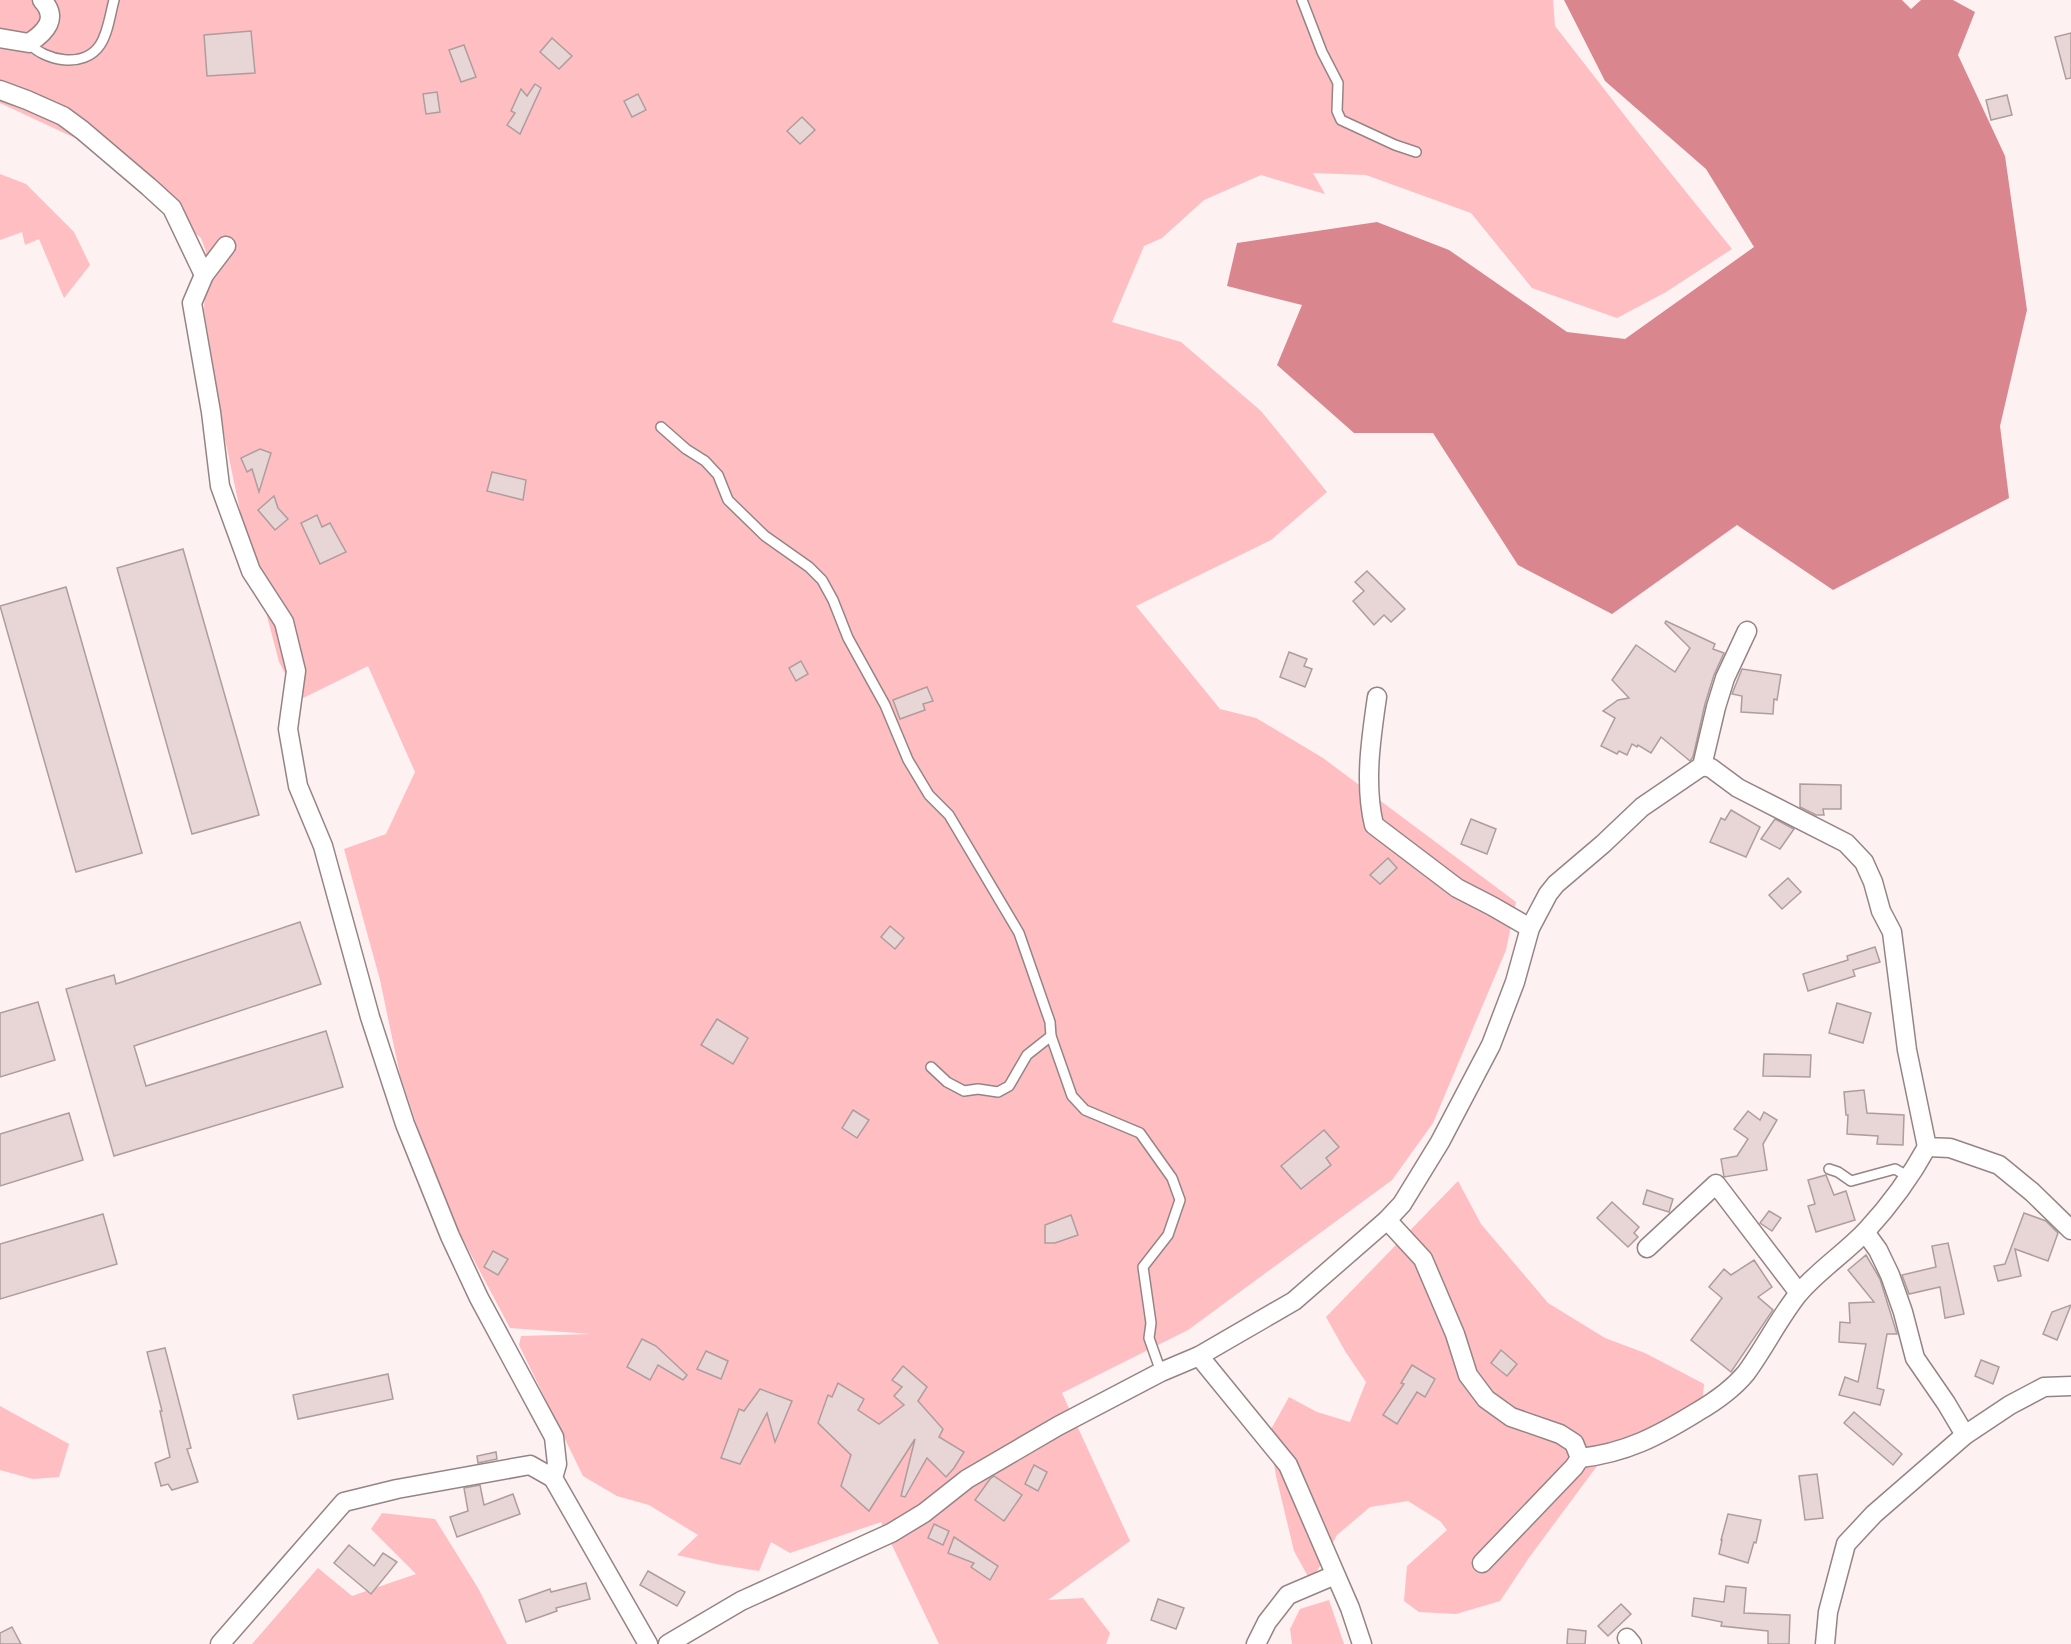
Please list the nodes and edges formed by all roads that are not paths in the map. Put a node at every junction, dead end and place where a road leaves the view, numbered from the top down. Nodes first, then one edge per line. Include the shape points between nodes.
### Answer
1 (42, 0) edge
2 (114, 0) edge
3 (1302, 0) edge
4 (0, 38) edge
5 (29, 43) junction
6 (0, 90) edge
7 (1416, 152) dead end
8 (226, 246) dead end
9 (204, 275) junction
10 (660, 427) dead end
11 (1747, 631) dead end
12 (1377, 697) dead end
13 (1702, 766) junction
14 (1530, 928) junction
15 (1051, 1036) junction
16 (931, 1066) dead end
17 (1928, 1147) junction
18 (1829, 1169) dead end
19 (1909, 1180) junction
20 (1387, 1220) junction
21 (2071, 1230) edge
22 (1865, 1232) junction
23 (1647, 1248) dead end
24 (1799, 1293) junction
25 (1199, 1356) junction
26 (1161, 1372) junction
27 (2071, 1386) edge
28 (1965, 1435) junction
29 (1580, 1458) junction
30 (553, 1478) junction
31 (1482, 1563) dead end
32 (1335, 1575) junction
33 (220, 1644) edge
34 (648, 1644) edge
35 (668, 1644) edge
36 (1256, 1644) edge
37 (1362, 1644) edge
38 (1825, 1644) edge

1 - 5 street via 51,17 43,33
2 - 5 lane via 99,48 81,59 60,60 36,52
3 - 7 lane via 1338,83 1337,111 1341,120
4 - 5 street
6 - 9 street via 63,116 172,208
8 - 9 street
9 - 30 street via 192,303 220,486 251,571 284,622 296,671 288,729 298,786 323,846 370,1017 405,1124 479,1298 554,1437 557,1464
10 - 15 lane via 705,461 718,475 728,500 765,536 822,580 908,760 929,795 949,815 1019,933 1050,1022
11 - 13 street via 1725,678
12 - 14 street via 1370,775 1374,825 1457,888
13 - 14 street via 1642,807 1556,884
13 - 17 street via 1846,843 1864,862 1892,932 1907,1050
14 - 20 street via 1491,1045 1440,1142 1402,1204
15 - 16 lane via 1027,1055 1009,1086 998,1092 964,1090 947,1082
15 - 26 lane via 1072,1096 1085,1110 1140,1133 1172,1178 1180,1200 1168,1235 1143,1267 1151,1323 1149,1338
17 - 19 street
17 - 21 street via 1950,1148 1999,1165
18 - 19 lane via 1851,1181 1895,1169
19 - 22 street
20 - 25 street via 1294,1301
20 - 29 street via 1423,1260 1468,1375 1486,1399 1511,1417 1560,1434 1574,1443
22 - 24 street
22 - 28 street via 1890,1275 1915,1358
23 - 24 street via 1716,1184
24 - 29 street via 1746,1372 1714,1403 1631,1447
25 - 26 street
25 - 32 street via 1288,1465
26 - 35 street via 967,1479 891,1533 741,1601
27 - 28 street via 2044,1387
28 - 38 street via 1874,1514 1846,1544 1828,1612
29 - 31 street
30 - 33 street via 530,1465 344,1502
30 - 34 street
32 - 36 street via 1288,1595
32 - 37 street

